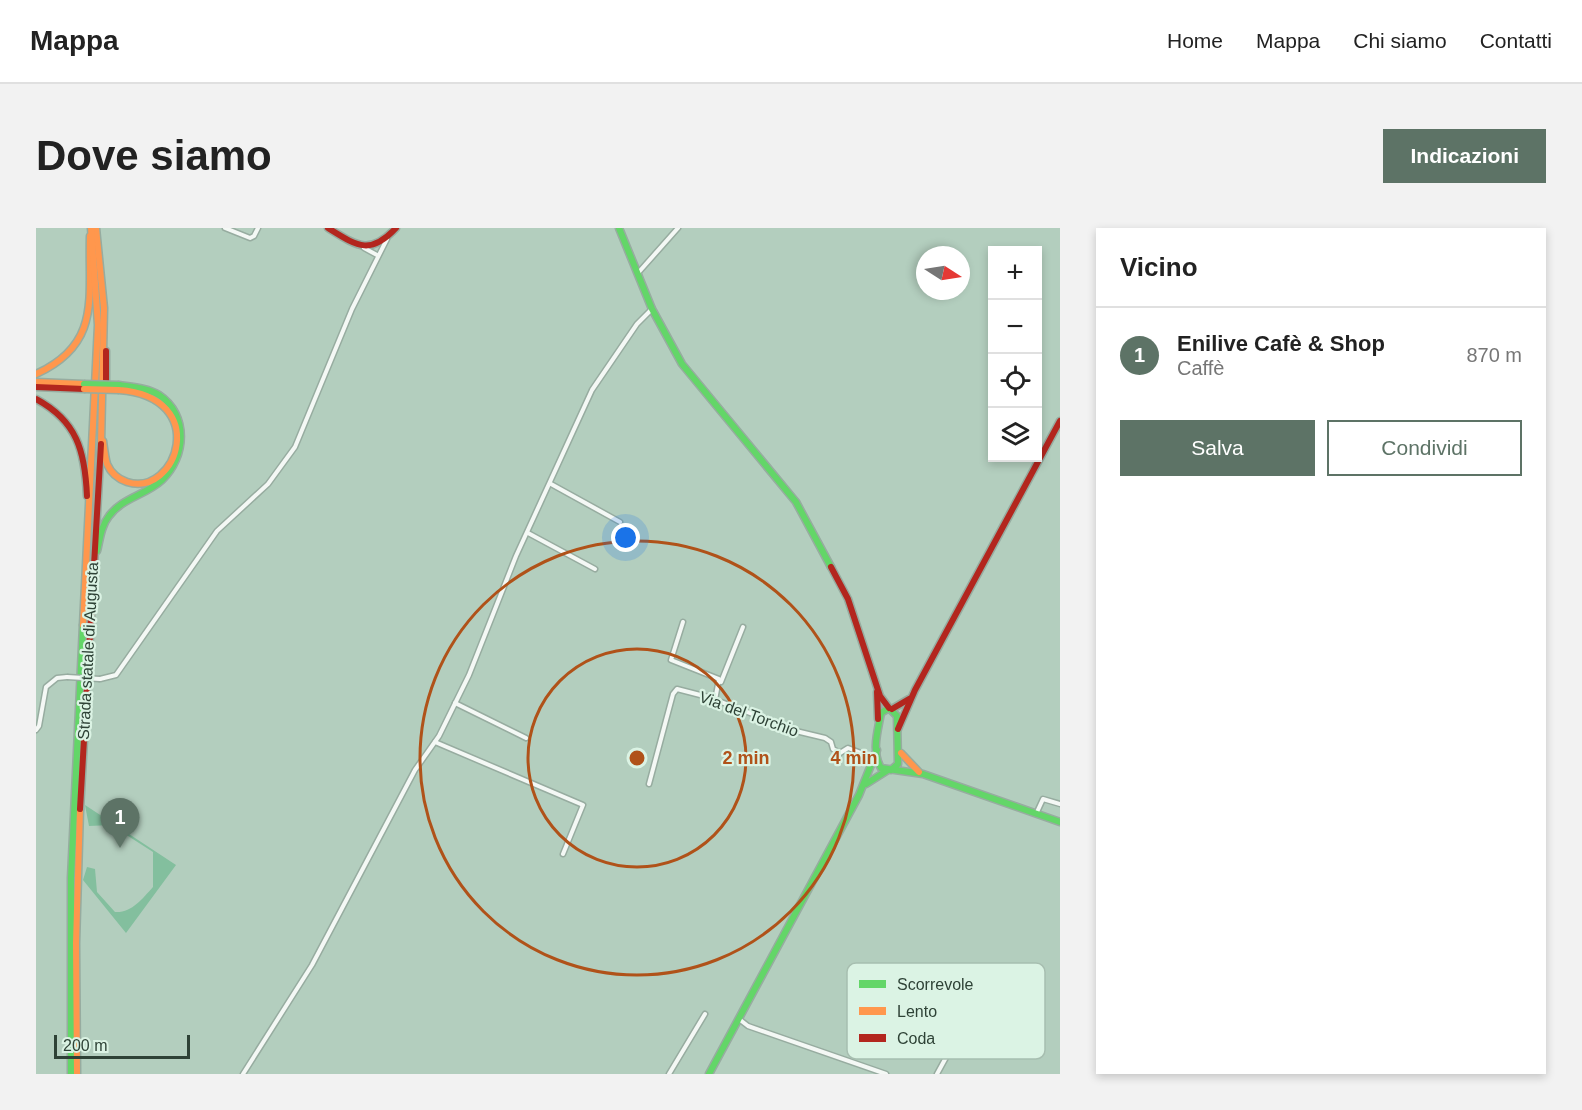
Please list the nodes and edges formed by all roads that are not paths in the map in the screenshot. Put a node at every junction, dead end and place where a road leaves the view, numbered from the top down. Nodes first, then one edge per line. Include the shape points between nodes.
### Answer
1 (91, 228) edge
2 (96, 228) edge
3 (225, 228) edge
4 (258, 228) edge
5 (328, 228) edge
6 (396, 228) edge
7 (620, 228) edge
8 (678, 228) edge
9 (387, 239) junction
10 (363, 247) junction
11 (378, 255) junction
12 (638, 273) junction
13 (652, 309) junction
14 (104, 335) junction
15 (36, 374) edge
16 (36, 382) edge
17 (84, 386) junction
18 (36, 387) edge
19 (119, 388) junction
20 (36, 399) edge
21 (1060, 422) edge
22 (551, 484) junction
23 (620, 522) dead end
24 (528, 532) junction
25 (595, 569) dead end
26 (85, 614) junction
27 (683, 622) dead end
28 (743, 627) dead end
29 (88, 648) junction
30 (721, 682) junction
31 (876, 684) junction
32 (915, 690) junction
33 (715, 700) junction
34 (455, 702) junction
35 (891, 709) junction
36 (879, 725) junction
37 (897, 729) junction
38 (36, 730) edge
39 (526, 738) dead end
40 (435, 742) junction
41 (877, 750) junction
42 (901, 752) junction
43 (874, 758) junction
44 (890, 770) junction
45 (923, 774) junction
46 (649, 784) dead end
47 (859, 795) junction
48 (1060, 804) edge
49 (1036, 812) junction
50 (1060, 822) edge
51 (563, 854) dead end
52 (705, 1014) dead end
53 (739, 1019) junction
54 (945, 1059) edge
55 (71, 1074) edge
56 (77, 1074) edge
57 (243, 1074) edge
58 (669, 1074) edge
59 (709, 1074) edge
60 (886, 1074) edge
61 (937, 1074) edge

1 - 15 main road via 91,292 83,332 65,358
1 - 26 main road, Strada statale di Augusta via 98,325
2 - 14 main road, Strada statale di Augusta
3 - 4 street via 250,238
5 - 10 main road
6 - 9 main road
7 - 12 main road
8 - 12 street
9 - 10 main road via 377,246
9 - 11 street
10 - 11 street
11 - 38 street, bridge via 295,447 268,484 217,531 116,675 100,679 57,678 46,687
12 - 13 main road
13 - 22 street via 637,324 592,390
13 - 31 main road via 682,364 796,502 848,599
14 - 19 main road via 104,459 115,478 124,483 147,483 162,473 174,457 178,443 175,421 157,399
14 - 29 main road, Strada statale di Augusta
16 - 17 main road
17 - 18 main road
17 - 19 main road, bridge
19 - 29 main road via 149,391 166,401 178,418 182,444 171,471 119,505 102,530
20 - 26 main road via 67,421 83,449 87,466
21 - 32 main road
22 - 23 street
22 - 24 street
24 - 25 street
24 - 34 street
26 - 55 main road, Strada statale di Augusta via 71,902
27 - 30 street via 671,660
28 - 30 street
29 - 56 main road, Strada statale di Augusta via 76,921
30 - 33 street
31 - 35 main road via 883,702
31 - 36 main road
32 - 35 main road via 904,704
32 - 37 main road
33 - 43 street, Via del Torchio via 825,738 840,753 848,748
33 - 46 street, Via del Torchio via 677,689 673,694
34 - 39 street
34 - 40 street
35 - 36 main road via 881,713
35 - 37 main road via 897,716
36 - 41 main road
37 - 42 main road
40 - 51 street via 583,805
40 - 57 street via 415,770 312,964
41 - 43 main road
41 - 44 main road via 877,763
42 - 44 main road via 900,761
42 - 45 main road
43 - 47 main road
44 - 45 main road
44 - 47 main road via 871,779
45 - 49 main road
47 - 53 main road
48 - 49 street via 1043,799
49 - 50 main road
52 - 58 street
53 - 59 main road
53 - 60 street via 747,1026
54 - 61 street

